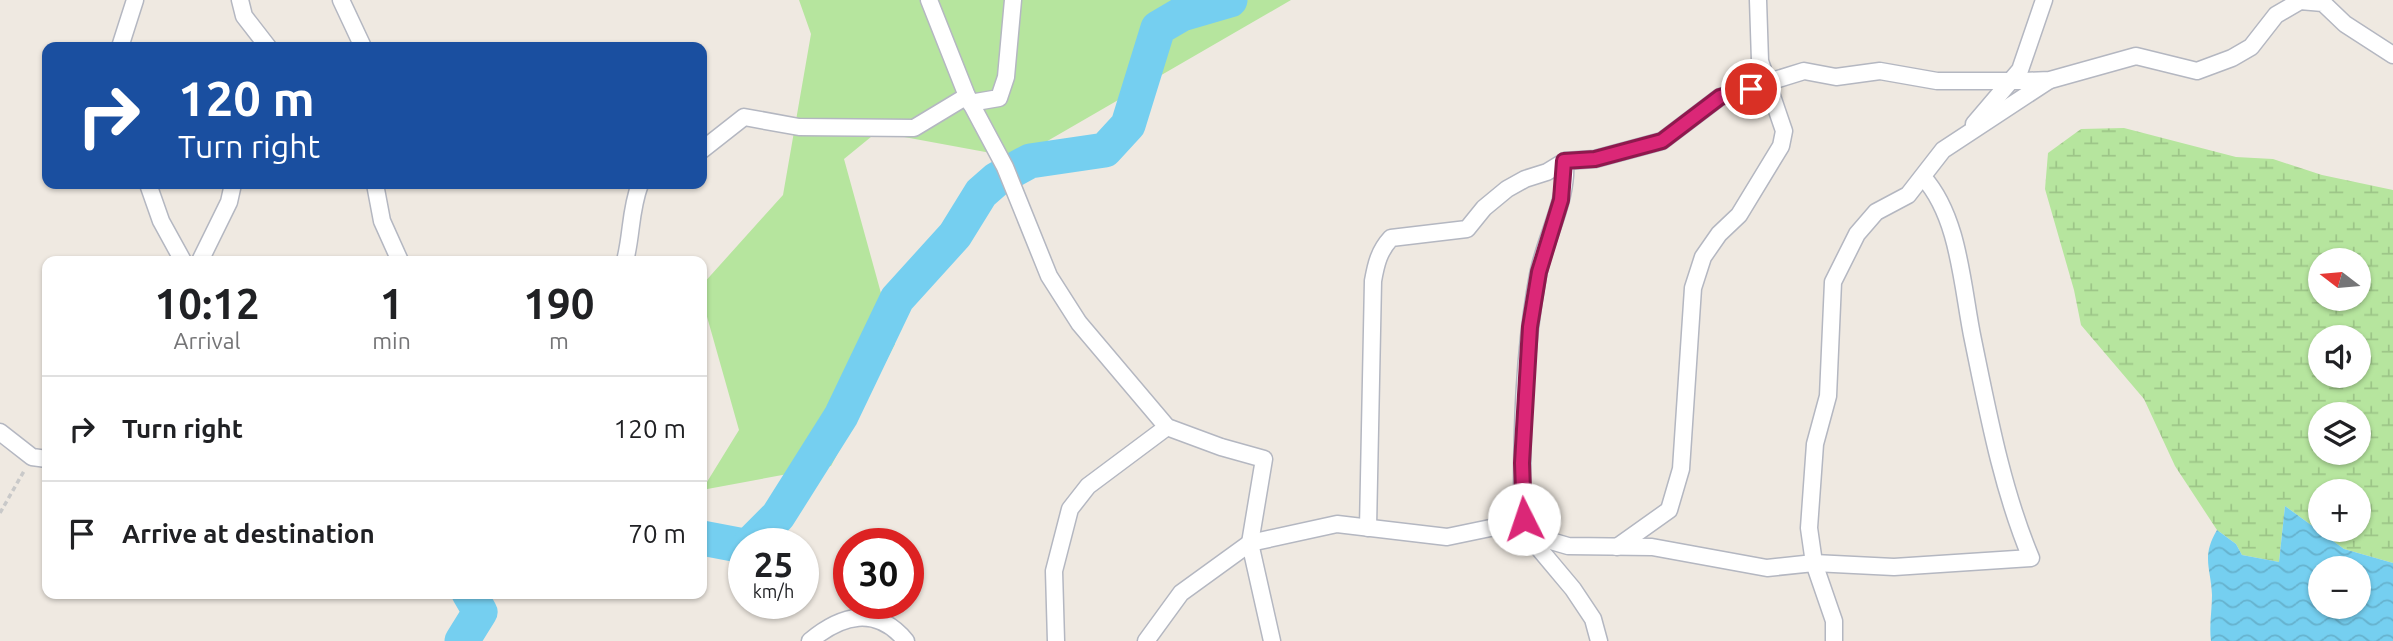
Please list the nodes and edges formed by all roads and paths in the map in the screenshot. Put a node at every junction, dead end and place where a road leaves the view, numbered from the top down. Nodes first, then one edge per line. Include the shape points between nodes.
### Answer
1 (135, 0) edge
2 (240, 0) edge
3 (341, 0) edge
4 (929, 0) edge
5 (1013, 0) edge
6 (1758, 0) edge
7 (2044, 0) edge
8 (122, 42) edge
9 (264, 42) edge
10 (361, 42) edge
11 (2393, 55) edge
12 (2050, 80) junction
13 (1769, 81) junction
14 (2009, 82) junction
15 (969, 100) junction
16 (1969, 132) junction
17 (707, 146) edge
18 (1564, 161) junction
19 (1923, 177) junction
20 (150, 189) edge
21 (232, 189) edge
22 (376, 189) edge
23 (638, 189) edge
24 (180, 256) edge
25 (202, 256) edge
26 (398, 256) edge
27 (626, 256) edge
28 (1167, 426) junction
29 (0, 432) edge
30 (39, 458) edge
31 (0, 513) edge
32 (1368, 528) junction
33 (1526, 533) junction
34 (1250, 543) junction
35 (1617, 547) junction
36 (1814, 563) junction
37 (810, 641) edge
38 (906, 641) edge
39 (1056, 641) edge
40 (1146, 641) edge
41 (1272, 641) edge
42 (1599, 641) edge
43 (1834, 641) edge

1 - 8 street
2 - 9 street via 244,16
3 - 10 street
4 - 15 street
5 - 15 street via 1006,77 999,98
6 - 13 street via 1760,61
7 - 14 street via 2020,69
11 - 12 street via 2345,24 2323,3 2300,1 2276,15 2251,47 2197,71 2136,56
12 - 14 street
12 - 16 street
13 - 14 street via 1804,71 1836,77 1881,71 1937,81
13 - 18 street via 1720,97 1662,141 1595,159
13 - 35 street via 1784,131 1781,146 1739,215 1703,257 1693,288 1681,469 1669,510
14 - 16 street
15 - 17 street via 914,128 799,127 744,117
15 - 28 street via 1005,167 1049,276 1079,323
16 - 19 street via 1936,157
18 - 32 street via 1507,189 1467,229 1402,235 1383,247 1373,281
18 - 33 street via 1561,200 1539,272 1530,327 1522,463
19 - 36 street via 1908,195 1876,212 1857,234 1833,282 1828,397 1815,444 1809,528
19 - 36 street via 1936,191 1952,233 2015,520 2031,558 1894,567
20 - 24 street
21 - 25 street
22 - 26 street via 382,221
23 - 27 street via 631,209
28 - 34 street via 1264,459
28 - 39 street via 1088,486 1070,509 1054,571
29 - 30 street
30 - 31 path
32 - 33 street via 1447,537 1500,526
32 - 34 street via 1326,526
33 - 35 street via 1568,546
33 - 42 street via 1573,589 1593,620
34 - 40 street via 1181,593
34 - 41 street
35 - 36 street via 1689,552 1767,568
36 - 43 street via 1834,621
37 - 38 street via 830,624 865,617 897,630

